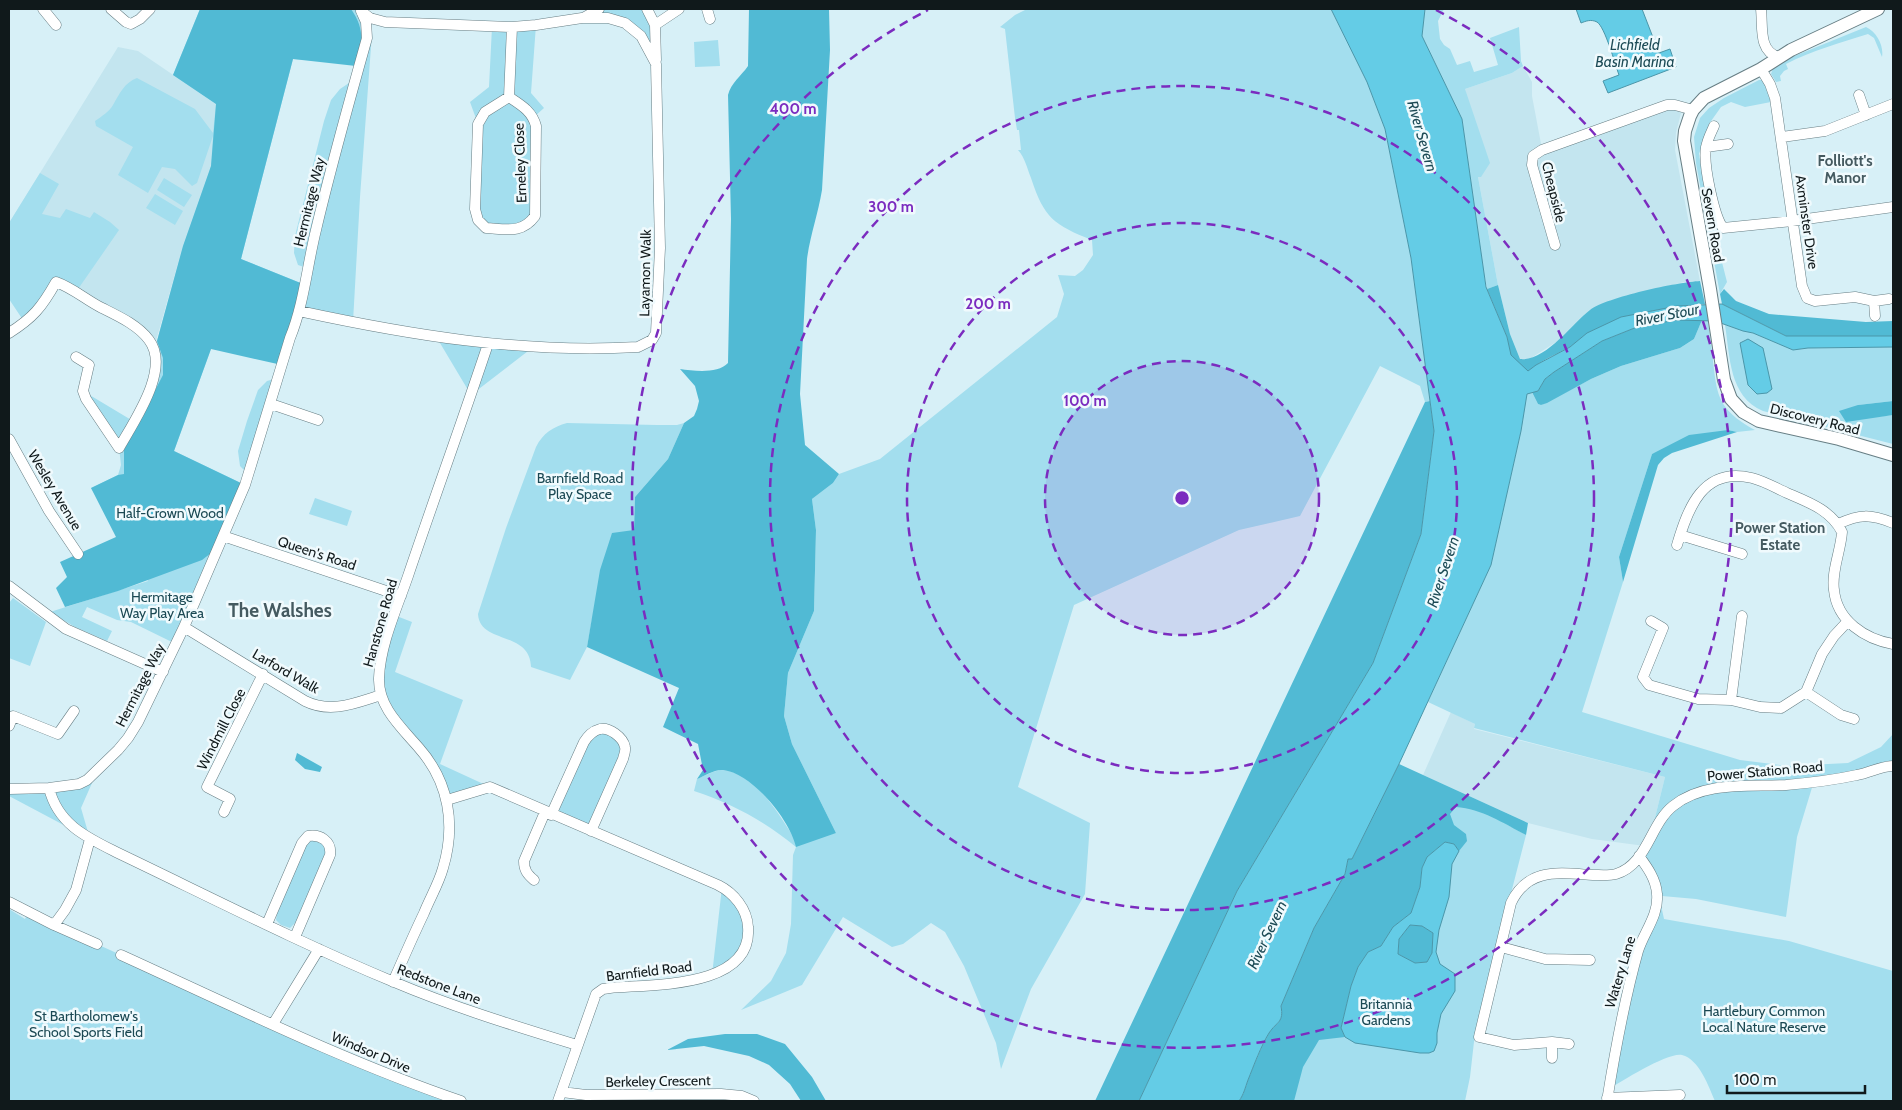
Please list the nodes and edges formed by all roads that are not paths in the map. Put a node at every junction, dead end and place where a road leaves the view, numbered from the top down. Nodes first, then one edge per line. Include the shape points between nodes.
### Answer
1 (43, 9) edge
2 (111, 9) edge
3 (150, 9) edge
4 (599, 9) edge
5 (647, 9) edge
6 (679, 9) edge
7 (1761, 9) edge
8 (1878, 9) edge
9 (360, 10) edge
10 (582, 18) junction
11 (56, 25) dead end
12 (655, 25) junction
13 (512, 27) junction
14 (1779, 57) junction
15 (656, 64) junction
16 (1761, 69) junction
17 (1859, 95) dead end
18 (509, 97) junction
19 (1893, 104) edge
20 (1693, 110) junction
21 (1866, 115) junction
22 (1714, 126) dead end
23 (1782, 137) junction
24 (1728, 144) dead end
25 (1706, 147) junction
26 (1893, 207) edge
27 (1792, 221) junction
28 (1555, 245) dead end
29 (1890, 299) dead end
30 (1874, 301) junction
31 (299, 311) junction
32 (1875, 316) dead end
33 (9, 333) edge
34 (488, 344) junction
35 (1719, 346) joint
36 (76, 357) dead end
37 (271, 404) junction
38 (318, 420) dead end
39 (9, 439) edge
40 (1893, 455) edge
41 (1893, 522) edge
42 (1838, 524) junction
43 (223, 536) junction
44 (78, 554) dead end
45 (1742, 554) dead end
46 (9, 586) edge
47 (401, 596) junction
48 (1742, 616) dead end
49 (1651, 621) dead end
50 (1848, 621) junction
51 (184, 627) junction
52 (1893, 644) edge
53 (163, 672) junction
54 (263, 674) junction
55 (1806, 692) junction
56 (381, 695) junction
57 (1731, 700) junction
58 (74, 710) dead end
59 (1854, 719) dead end
60 (9, 726) edge
61 (1892, 765) edge
62 (49, 788) junction
63 (9, 789) edge
64 (447, 800) junction
65 (224, 812) dead end
66 (548, 813) junction
67 (591, 831) junction
68 (90, 839) junction
69 (1638, 856) junction
70 (534, 880) dead end
71 (9, 902) edge
72 (54, 924) junction
73 (268, 924) junction
74 (295, 937) junction
75 (97, 944) dead end
76 (1501, 948) junction
77 (319, 949) junction
78 (121, 955) dead end
79 (1590, 960) dead end
80 (393, 982) junction
81 (273, 1024) junction
82 (1552, 1042) junction
83 (1569, 1044) dead end
84 (577, 1045) junction
85 (1552, 1058) dead end
86 (1680, 1095) dead end
87 (560, 1096) edge
88 (1607, 1100) edge
89 (461, 1101) edge
90 (754, 1101) edge

1 - 11 street
2 - 3 street via 131,24
4 - 10 street, Layamon Walk
5 - 12 street
6 - 12 street
7 - 14 street via 1764,45
8 - 14 street, Severn Road
9 - 13 street, Layamon Walk via 370,18 386,22
9 - 31 street, Hermitage Way via 366,22 367,38 337,142
10 - 13 street, Layamon Walk
10 - 15 street, Layamon Walk via 608,18 625,23 641,36
12 - 15 street
13 - 18 street
14 - 16 street, Severn Road
15 - 34 street, Layamon Walk via 660,230 658,325 652,340 633,348
16 - 20 street, Severn Road via 1713,92
16 - 23 street, Axminster Drive via 1772,87
17 - 21 street
18 - 18 street, Erneley Close via 534,117 536,126 535,216 529,225 518,230 486,228 478,220 475,209 478,124 485,112
19 - 21 street
20 - 28 street, Cheapside via 1667,106 1533,156 1532,165
20 - 35 street, Severn Road via 1685,131 1685,150
21 - 23 street via 1825,131
22 - 25 street
23 - 27 street, Axminster Drive
24 - 25 street
25 - 27 street via 1713,202 1723,228
26 - 27 street
27 - 30 street, Axminster Drive via 1802,286 1807,298 1815,301 1855,297
29 - 30 street, Axminster Drive
30 - 32 street
31 - 34 street, Layamon Walk via 353,324
31 - 37 street, Hermitage Way
33 - 36 street via 25,323 44,303 56,282 138,329 148,339 154,347 155,379 119,448 86,399 83,391 89,365
34 - 47 street, Hanstone Road
35 - 40 street, Discovery Road via 1727,392 1747,414 1766,424 1839,439
37 - 38 street
37 - 43 street, Hermitage Way via 245,485
39 - 44 street, Wesley Avenue via 49,511
41 - 42 street via 1866,515
42 - 45 street via 1812,503 1752,478 1733,476 1718,480 1705,488 1692,503 1679,540
42 - 50 street via 1842,532 1833,589 1839,609
43 - 47 street, Queen's Road
43 - 51 street, Hermitage Way
46 - 53 street via 66,629
47 - 56 street, Hanstone Road via 381,661 378,680
48 - 57 street
49 - 57 street via 1663,628 1642,677 1649,685 1698,699
50 - 52 street via 1878,641
50 - 55 street via 1822,654
51 - 53 street, Hermitage Way
51 - 54 street, Larford Walk
53 - 62 street, Hermitage Way via 128,738 106,763 79,784
54 - 56 street, Larford Walk via 305,701 322,707 347,706
54 - 65 street, Windmill Close via 207,787 230,799
55 - 57 street via 1781,708 1760,708
55 - 59 street via 1841,715
56 - 64 street, Hanstone Road via 396,723 434,769
58 - 60 street via 58,734 13,716
61 - 69 street, Power Station Road via 1858,775 1805,782 1708,789 1672,806
62 - 63 street, Hermitage Way
62 - 68 street, Redstone Lane via 64,820
64 - 66 street, Barnfield Road via 490,787
64 - 80 street, Hanstone Road via 450,833 443,869
66 - 67 street, Barnfield Road
66 - 67 street via 590,734 600,729 611,731 626,747
66 - 70 street via 524,861 524,868
67 - 84 street, Barnfield Road via 722,887 741,905 748,928 743,951 735,962 712,976 599,991
68 - 72 street via 76,890
68 - 73 street, Redstone Lane
69 - 76 street via 1631,866 1616,874 1551,874 1524,884 1511,903
69 - 88 street, Watery Lane via 1647,866 1657,894 1654,915 1639,948 1620,1022
71 - 72 street
72 - 75 street
73 - 74 street, Redstone Lane
73 - 74 street via 302,843 308,836 319,836 329,846 330,854
74 - 77 street, Redstone Lane
76 - 79 street via 1545,959
76 - 82 street via 1479,1037 1514,1045
77 - 80 street, Redstone Lane
77 - 81 street
78 - 81 street, Windsor Drive
80 - 84 street, Redstone Lane
81 - 89 street, Windsor Drive via 394,1077
82 - 83 street
82 - 85 street
84 - 87 street
86 - 88 street
87 - 90 street, Berkeley Crescent via 721,1094

